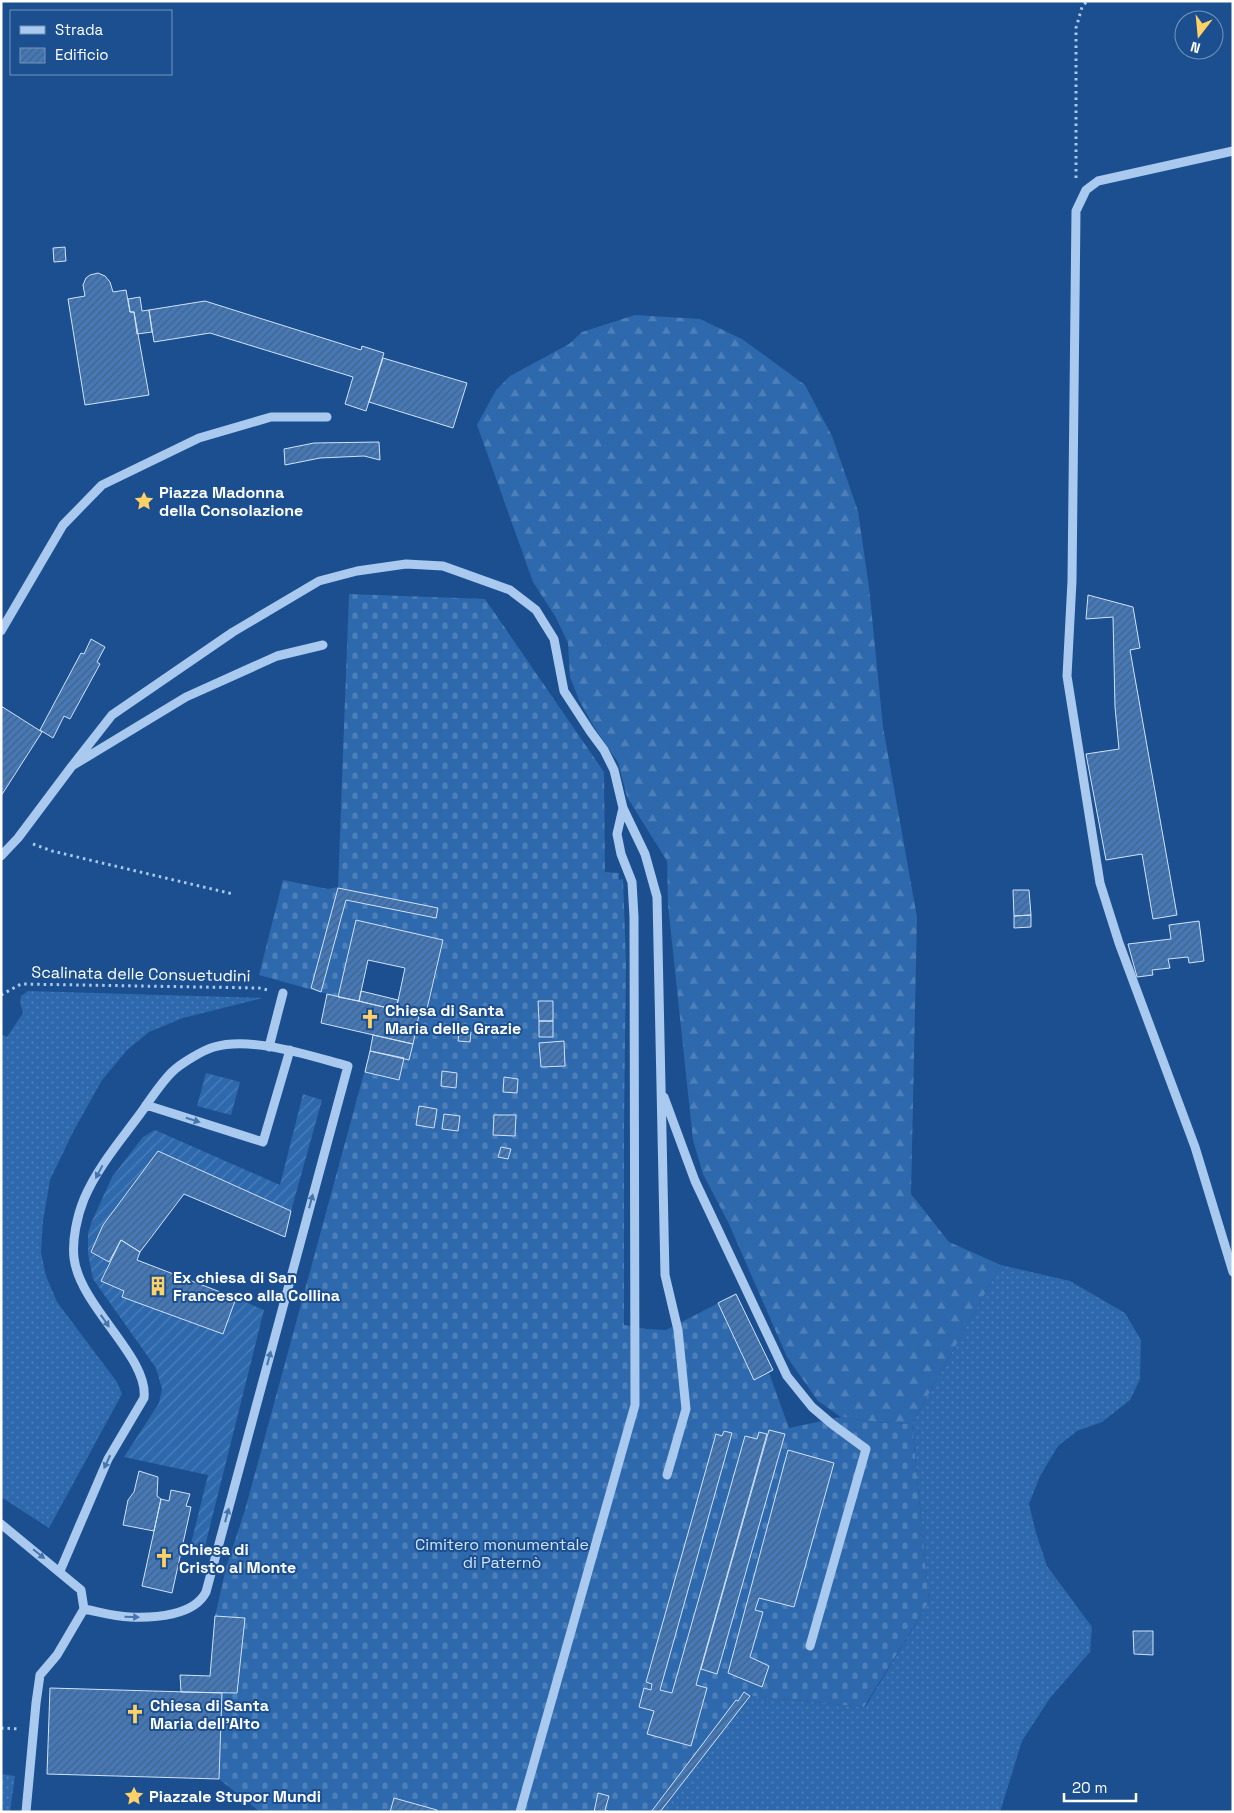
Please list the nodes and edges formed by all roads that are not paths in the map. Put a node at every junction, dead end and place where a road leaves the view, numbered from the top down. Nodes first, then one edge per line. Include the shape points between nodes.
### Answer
1 (1233, 151) edge
2 (327, 417) dead end
3 (1, 631) edge
4 (323, 644) dead end
5 (72, 766) junction
6 (623, 808) junction
7 (1, 856) edge
8 (283, 993) road end
9 (269, 1047) junction
10 (290, 1050) junction
11 (661, 1089) junction
12 (146, 1106) junction
13 (1233, 1272) edge
14 (667, 1475) dead end
15 (1, 1524) edge
16 (60, 1571) junction
17 (84, 1609) junction
18 (810, 1646) dead end
19 (26, 1812) edge
20 (520, 1812) edge

1 - 13 street via 1098,181 1086,190 1076,211 1072,581 1067,676 1100,883 1195,1147
2 - 3 street via 271,417 199,438 102,485 63,525
4 - 5 street via 277,656 186,697
5 - 6 street via 112,715 233,632 320,581 357,571 406,564 443,566 510,590 536,610 554,639 564,691 614,770
5 - 7 street
6 - 11 street via 645,854 657,896
6 - 20 street via 617,834 632,882 634,917 635,1405
8 - 9 street
9 - 10 street
9 - 12 street via 248,1044 214,1047 199,1054 173,1071
12 -> 10 street via 263,1142
17 -> 10 street via 129,1618 162,1616 189,1608 202,1600 206,1592 348,1066
11 - 14 street via 664,1275 678,1330 686,1409
11 - 18 street via 695,1181 787,1376 812,1406 866,1449
12 -> 16 street via 104,1162 84,1200 75,1232 74,1259 91,1301 136,1365 144,1398 108,1459
15 -> 16 street
16 - 17 street via 81,1590
17 - 19 street via 57,1655 40,1675

